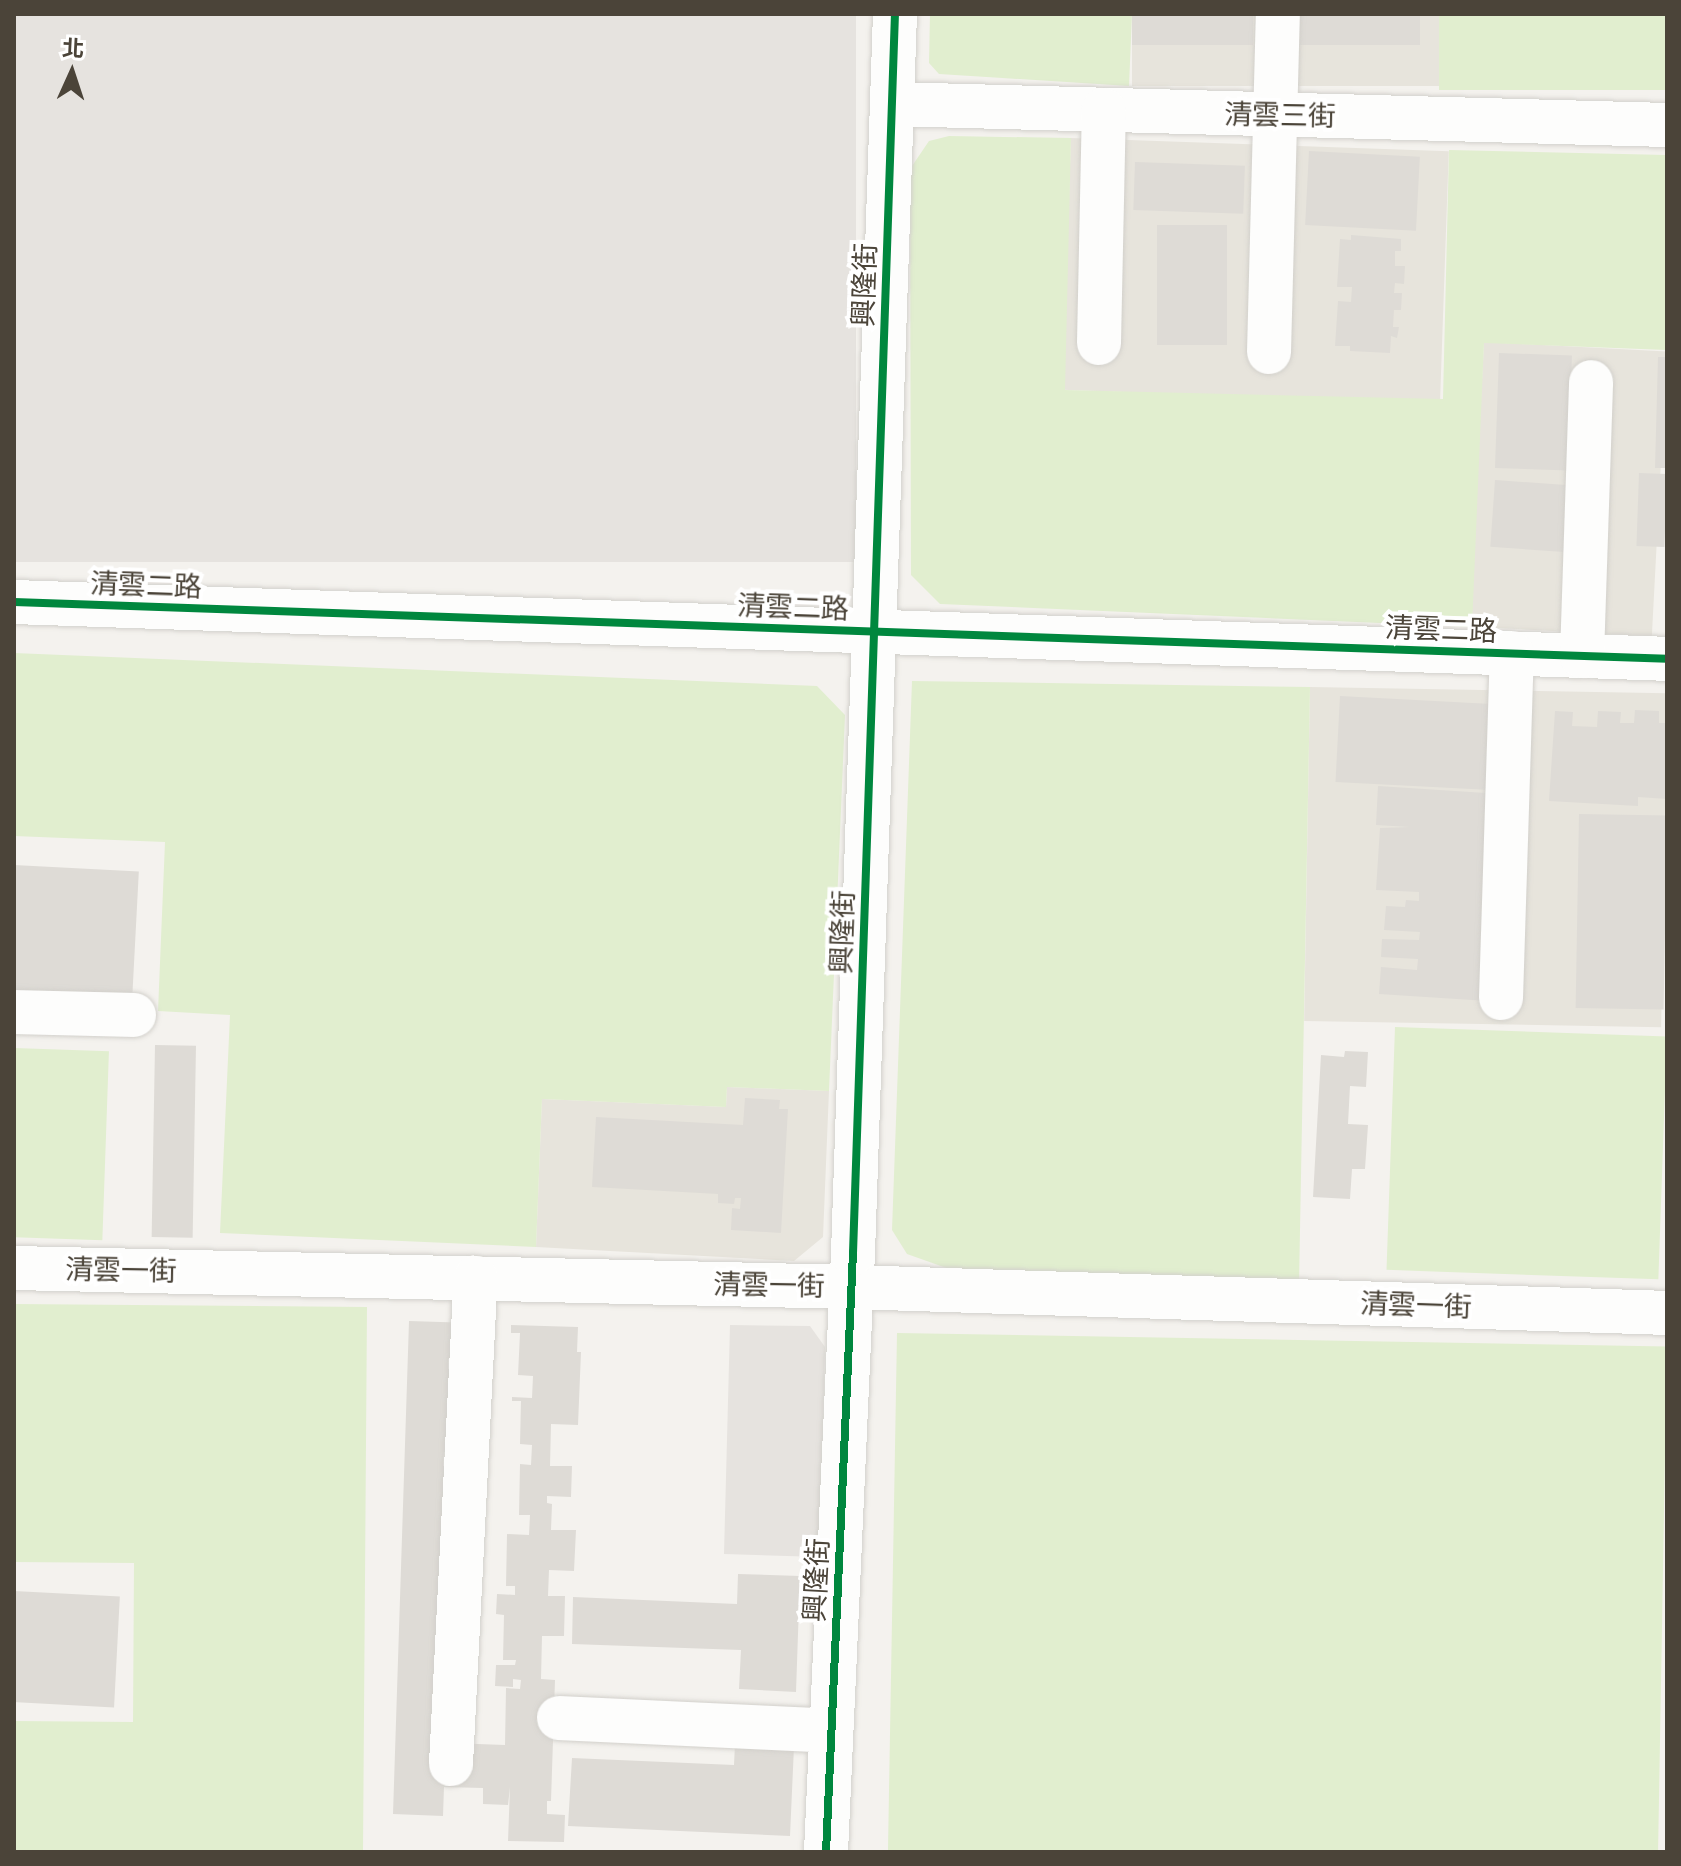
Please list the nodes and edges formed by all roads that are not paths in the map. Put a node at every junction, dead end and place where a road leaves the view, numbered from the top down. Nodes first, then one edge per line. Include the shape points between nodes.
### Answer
1 (895, 14) edge
2 (1278, 14) edge
3 (892, 104) junction
4 (1104, 110) junction
5 (1276, 115) junction
6 (1667, 125) edge
7 (1099, 343) dead end
8 (1269, 352) dead end
9 (1591, 382) dead end
10 (14, 602) edge
11 (874, 632) junction
12 (1512, 653) junction
13 (1582, 656) junction
14 (1667, 659) edge
15 (1501, 998) dead end
16 (14, 1012) edge
17 (134, 1015) dead end
18 (14, 1268) edge
19 (476, 1278) junction
20 (851, 1287) junction
21 (1667, 1313) edge
22 (559, 1718) dead end
23 (831, 1731) junction
24 (451, 1764) dead end
25 (826, 1852) edge

1 - 3 street, 興隆街
2 - 5 street
3 - 4 street, 清雲三街
3 - 11 street, 興隆街
4 - 5 street, 清雲三街
4 - 7 street
5 - 6 street, 清雲三街
5 - 8 street
9 - 13 street
10 - 11 street, 清雲二路
11 - 12 street, 清雲二路
11 - 20 street, 興隆街
12 - 13 street, 清雲二路
12 - 15 street
13 - 14 street, 清雲二路
16 - 17 street
18 - 19 street, 清雲一街
19 - 20 street, 清雲一街
19 - 24 street
20 - 21 street, 清雲一街
20 - 23 street, 興隆街
22 - 23 street
23 - 25 street, 興隆街

